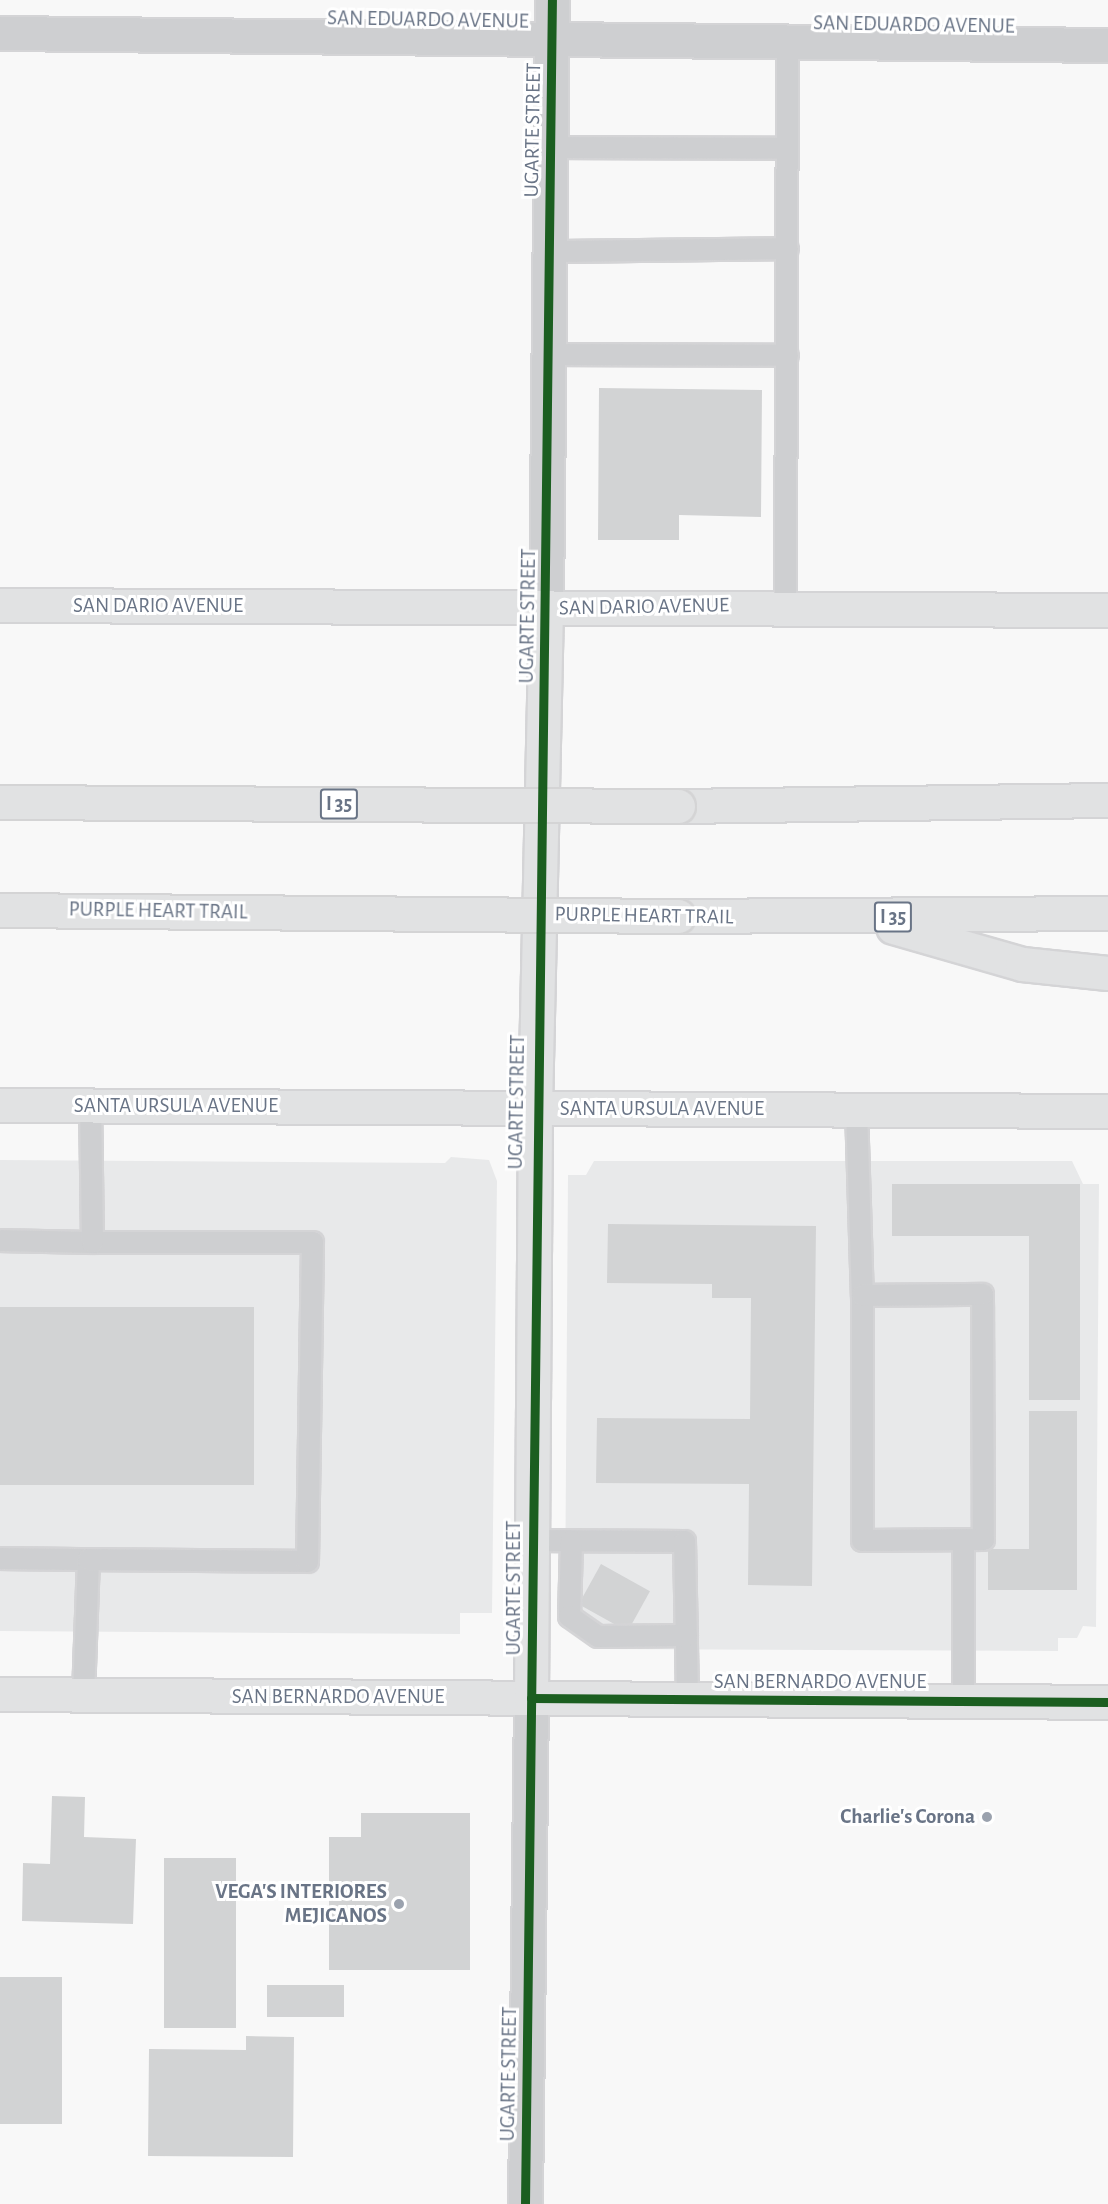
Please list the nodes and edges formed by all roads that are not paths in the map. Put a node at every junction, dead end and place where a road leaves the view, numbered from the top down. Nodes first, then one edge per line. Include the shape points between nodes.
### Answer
1 (552, 0) edge
2 (0, 33) edge
3 (552, 39) junction
4 (787, 42) junction
5 (1108, 45) edge
6 (551, 147) junction
7 (787, 148) junction
8 (787, 248) junction
9 (550, 250) junction
10 (549, 354) junction
11 (787, 355) junction
12 (0, 605) edge
13 (785, 606) junction
14 (546, 608) junction
15 (1108, 610) edge
16 (1108, 800) edge
17 (0, 802) edge
18 (0, 910) edge
19 (1108, 913) edge
20 (859, 918) junction
21 (1108, 973) edge
22 (0, 1105) edge
23 (90, 1106) junction
24 (535, 1108) junction
25 (856, 1110) junction
26 (1108, 1111) edge
27 (0, 1240) edge
28 (92, 1242) junction
29 (862, 1295) junction
30 (963, 1539) junction
31 (532, 1540) junction
32 (571, 1541) junction
33 (0, 1558) edge
34 (88, 1559) junction
35 (686, 1635) junction
36 (0, 1695) edge
37 (83, 1695) junction
38 (531, 1698) junction
39 (687, 1699) junction
40 (963, 1701) junction
41 (1108, 1702) edge
42 (525, 2204) edge

1 - 3 street, UGARTE STREET
2 - 3 street, SAN EDUARDO AVENUE
3 - 4 street, SAN EDUARDO AVENUE
3 - 6 street, UGARTE STREET
4 - 5 street, SAN EDUARDO AVENUE
4 - 7 lane
6 - 7 lane
6 - 9 street, UGARTE STREET
7 - 8 lane
8 - 9 lane
8 - 11 lane
9 - 10 street, UGARTE STREET
10 - 11 lane
10 - 14 street, UGARTE STREET
11 - 13 lane
12 - 14 main road, SAN DARIO AVENUE
13 - 14 main road, SAN DARIO AVENUE
13 - 15 main road, SAN DARIO AVENUE
14 - 24 main road, UGARTE STREET
16 - 17 main road, I 35, bridge via 678,806
18 - 20 main road, PURPLE HEART TRAIL / I 35, bridge
19 - 20 main road, PURPLE HEART TRAIL / I 35
20 - 21 main road via 1022,964
22 - 23 main road, SANTA URSULA AVENUE
23 - 24 main road, SANTA URSULA AVENUE
23 - 28 lane
24 - 25 main road, SANTA URSULA AVENUE
24 - 31 main road, UGARTE STREET
25 - 26 main road, SANTA URSULA AVENUE
25 - 29 lane
27 - 28 lane
28 - 34 lane via 312,1242 307,1561
29 - 30 lane via 862,1540
29 - 30 lane via 982,1294 984,1539
30 - 40 lane
31 - 32 lane
31 - 38 main road, UGARTE STREET
32 - 35 lane via 569,1616 598,1636
32 - 35 lane via 684,1541
33 - 34 lane
34 - 37 lane
35 - 39 lane
36 - 37 main road, SAN BERNARDO AVENUE
37 - 38 main road, SAN BERNARDO AVENUE
38 - 39 main road, SAN BERNARDO AVENUE
38 - 42 street, UGARTE STREET
39 - 40 main road, SAN BERNARDO AVENUE
40 - 41 main road, SAN BERNARDO AVENUE

